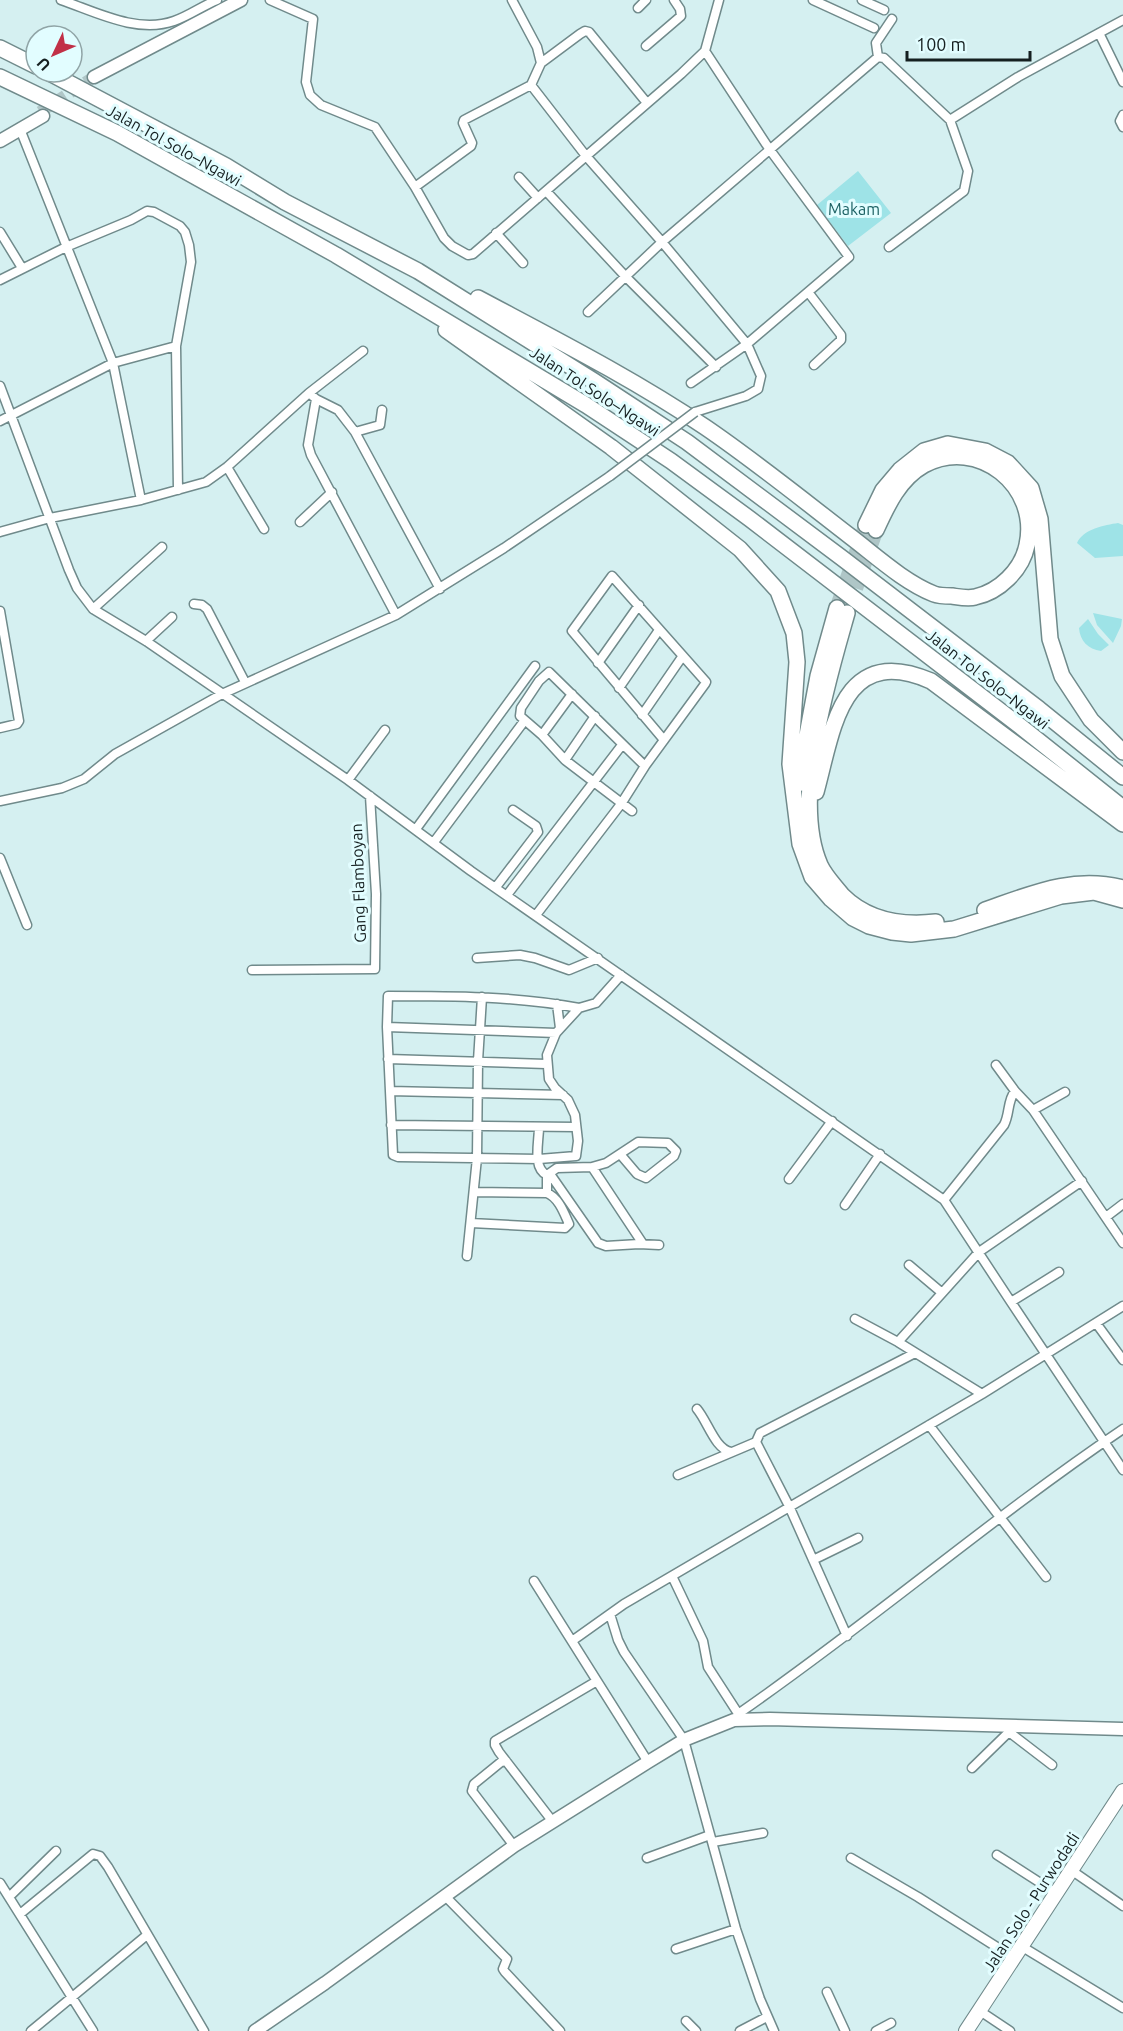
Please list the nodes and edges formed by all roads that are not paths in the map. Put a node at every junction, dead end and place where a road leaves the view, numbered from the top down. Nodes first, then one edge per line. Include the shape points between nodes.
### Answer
1 (61, 0) edge
2 (217, 0) edge
3 (241, 0) edge
4 (270, 0) edge
5 (512, 0) edge
6 (646, 0) edge
7 (674, 0) edge
8 (719, 0) edge
9 (813, 0) edge
10 (862, 0) edge
11 (71, 2) edge
12 (206, 2) edge
13 (638, 8) dead end
14 (884, 10) dead end
15 (892, 20) dead end
16 (1123, 21) edge
17 (874, 28) dead end
18 (1099, 33) junction
19 (646, 46) dead end
20 (0, 48) edge
21 (705, 51) junction
22 (878, 57) junction
23 (24, 60) edge
24 (541, 63) junction
25 (0, 77) edge
26 (98, 78) tunnel mouth
27 (1123, 82) edge
28 (71, 84) edge
29 (531, 84) junction
30 (647, 103) junction
31 (41, 114) tunnel mouth
32 (1123, 115) edge
33 (950, 120) junction
34 (25, 125) junction
35 (1123, 127) edge
36 (0, 141) edge
37 (770, 150) junction
38 (586, 156) junction
39 (519, 177) dead end
40 (415, 187) junction
41 (546, 191) junction
42 (538, 198) junction
43 (0, 232) edge
44 (496, 233) junction
45 (662, 242) junction
46 (66, 247) junction
47 (889, 247) dead end
48 (523, 263) dead end
49 (22, 268) junction
50 (362, 270) junction
51 (418, 271) junction
52 (626, 277) junction
53 (0, 280) edge
54 (808, 292) junction
55 (588, 312) dead end
56 (747, 344) junction
57 (176, 346) junction
58 (363, 351) dead end
59 (113, 363) junction
60 (814, 365) dead end
61 (716, 367) junction
62 (691, 384) dead end
63 (0, 386) edge
64 (309, 393) junction
65 (316, 399) junction
66 (382, 410) dead end
67 (12, 415) junction
68 (0, 421) edge
69 (355, 432) junction
70 (227, 467) junction
71 (178, 490) junction
72 (332, 492) junction
73 (141, 500) junction
74 (50, 518) junction
75 (300, 522) dead end
76 (264, 529) dead end
77 (0, 532) edge
78 (162, 546) dead end
79 (440, 589) junction
80 (194, 604) dead end
81 (639, 605) junction
82 (93, 609) junction
83 (396, 615) junction
84 (0, 617) edge
85 (172, 617) dead end
86 (659, 630) junction
87 (146, 641) junction
88 (682, 657) junction
89 (598, 663) junction
90 (535, 666) dead end
91 (245, 682) junction
92 (619, 688) junction
93 (222, 694) junction
94 (572, 694) junction
95 (642, 715) junction
96 (595, 716) junction
97 (522, 724) dead end
98 (0, 729) edge
99 (385, 730) dead end
100 (542, 735) junction
101 (664, 740) junction
102 (622, 745) junction
103 (1123, 752) edge
104 (565, 760) junction
105 (645, 766) junction
106 (1123, 777) edge
107 (348, 780) junction
108 (594, 782) junction
109 (370, 796) junction
110 (0, 801) edge
111 (795, 802) junction
112 (621, 804) junction
113 (1123, 808) edge
114 (513, 810) dead end
115 (632, 811) dead end
116 (810, 814) junction
117 (1123, 824) edge
118 (416, 829) junction
119 (434, 842) junction
120 (0, 858) edge
121 (496, 887) junction
122 (1123, 888) edge
123 (507, 895) junction
124 (1123, 900) edge
125 (536, 915) junction
126 (27, 925) dead end
127 (477, 958) dead end
128 (598, 958) junction
129 (252, 970) dead end
130 (621, 975) junction
131 (482, 997) junction
132 (557, 1004) junction
133 (579, 1008) junction
134 (387, 1027) junction
135 (480, 1029) junction
136 (558, 1030) junction
137 (388, 1059) junction
138 (478, 1061) junction
139 (546, 1064) junction
140 (996, 1065) dead end
141 (390, 1091) junction
142 (1015, 1091) junction
143 (1065, 1092) dead end
144 (477, 1093) junction
145 (563, 1095) junction
146 (1033, 1110) junction
147 (832, 1121) junction
148 (391, 1125) junction
149 (477, 1126) junction
150 (539, 1127) junction
151 (576, 1127) junction
152 (620, 1154) junction
153 (880, 1154) junction
154 (477, 1158) junction
155 (539, 1159) junction
156 (592, 1167) junction
157 (548, 1175) junction
158 (789, 1179) dead end
159 (1082, 1181) junction
160 (474, 1192) junction
161 (547, 1193) junction
162 (944, 1200) junction
163 (1123, 1204) edge
164 (844, 1205) dead end
165 (1106, 1217) junction
166 (471, 1223) junction
167 (1123, 1243) edge
168 (643, 1244) junction
169 (659, 1245) dead end
170 (980, 1252) junction
171 (467, 1256) dead end
172 (909, 1265) dead end
173 (1059, 1272) dead end
174 (941, 1292) junction
175 (1011, 1302) junction
176 (1123, 1306) edge
177 (855, 1319) dead end
178 (1096, 1323) junction
179 (898, 1342) junction
180 (915, 1353) junction
181 (1045, 1354) junction
182 (1123, 1360) edge
183 (982, 1394) junction
184 (697, 1409) dead end
185 (929, 1425) junction
186 (1123, 1429) edge
187 (756, 1442) junction
188 (1103, 1442) junction
189 (731, 1452) junction
190 (1123, 1470) edge
191 (678, 1475) dead end
192 (789, 1506) junction
193 (999, 1518) junction
194 (858, 1538) dead end
195 (813, 1560) junction
196 (672, 1576) junction
197 (1046, 1577) dead end
198 (534, 1581) dead end
199 (610, 1614) junction
200 (847, 1636) junction
201 (572, 1641) junction
202 (597, 1681) junction
203 (740, 1716) junction
204 (1012, 1730) junction
205 (1123, 1730) edge
206 (684, 1740) junction
207 (506, 1761) junction
208 (648, 1762) junction
209 (1052, 1765) dead end
210 (972, 1768) dead end
211 (1123, 1791) edge
212 (553, 1822) junction
213 (763, 1833) dead end
214 (711, 1839) junction
215 (514, 1846) junction
216 (56, 1851) dead end
217 (997, 1855) dead end
218 (647, 1858) dead end
219 (851, 1858) dead end
220 (1071, 1870) junction
221 (0, 1883) edge
222 (1056, 1893) junction
223 (445, 1896) junction
224 (9, 1897) junction
225 (1123, 1906) edge
226 (20, 1914) junction
227 (736, 1929) junction
228 (147, 1935) junction
229 (676, 1949) dead end
230 (1018, 1952) junction
231 (827, 1992) dead end
232 (73, 1997) junction
233 (1123, 2008) edge
234 (980, 2010) junction
235 (767, 2017) junction
236 (686, 2021) dead end
237 (891, 2023) dead end
238 (31, 2031) edge
239 (93, 2031) edge
240 (204, 2031) edge
241 (255, 2031) edge
242 (560, 2031) edge
243 (696, 2031) edge
244 (740, 2031) edge
245 (774, 2031) edge
246 (844, 2031) edge
247 (876, 2031) edge
248 (966, 2031) edge
249 (1010, 2031) edge

1 - 11 street
2 - 12 street
3 - 26 street
4 - 40 street via 313,20 306,82 310,95 321,105 375,127
5 - 24 street
6 - 13 street
7 - 19 street via 681,16
8 - 21 street
9 - 17 street
10 - 14 street
11 - 12 street via 105,16 155,26 177,20
15 - 22 street via 876,43
16 - 18 street
18 - 27 street
18 - 33 street
20 - 23 highway
21 - 30 street
21 - 37 street
22 - 33 street via 884,58
22 - 37 street
24 - 29 street
24 - 30 street via 585,30
25 - 50 highway, Jalan Tol Solo–Ngawi via 117,133
28 - 51 highway, Jalan Tol Solo–Ngawi
29 - 38 street
29 - 40 street via 464,120 471,146
30 - 38 street
31 - 34 street
32 - 35 street
33 - 47 street via 968,171 964,191
34 - 36 street
34 - 46 street
37 - 45 street
37 - 54 street via 849,256
38 - 41 street
38 - 45 street
39 - 42 street
40 - 44 street via 452,246 471,255
41 - 42 street
41 - 52 street
42 - 44 street
43 - 49 street
44 - 48 street
45 - 52 street
45 - 56 street
46 - 49 street
46 - 57 street via 147,211 180,225 191,262
46 - 59 street
49 - 53 street
50 - 111 highway via 611,447 740,549 778,591 794,633 797,662 790,764
50 - 113 highway, Jalan Tol Solo–Ngawi via 671,461 922,649
51 - 103 highway via 602,363 705,427 894,571 935,594 973,598 999,586 1020,565 1029,525 1024,500 1013,482 998,470 980,460 951,457 924,465 907,478 871,528 882,490 924,451 948,444 985,450 1014,468 1031,488 1040,519 1050,639 1062,676 1090,720
51 - 106 highway, Jalan Tol Solo–Ngawi via 687,442 940,632
52 - 55 street
52 - 61 street
54 - 56 street
54 - 60 street via 841,336 838,344
56 - 61 street
56 - 79 street, bridge via 761,376 758,389 695,412 610,476
57 - 59 street
57 - 71 street
58 - 64 street
59 - 67 street
59 - 73 street
61 - 62 street
63 - 67 street
64 - 65 street
64 - 70 street
65 - 69 street via 338,410
65 - 72 street via 308,445
66 - 69 street via 381,425
67 - 68 street
67 - 74 street
69 - 79 street
70 - 71 street via 206,482
70 - 76 street
71 - 73 street
72 - 75 street
72 - 83 street
73 - 74 street
74 - 77 street
74 - 82 street via 77,588
78 - 82 street
79 - 83 street
80 - 91 street via 207,609
81 - 86 street
81 - 89 street
81 - 89 street via 612,576 572,630
82 - 87 street
83 - 91 street
84 - 98 street via 19,721
85 - 87 street
86 - 88 street
86 - 92 street
87 - 93 street
88 - 95 street
88 - 101 street via 706,682
89 - 92 street
90 - 118 street
91 - 93 street
92 - 95 street
93 - 107 street
93 - 110 street via 115,754 84,779 62,788
94 - 96 street
94 - 100 street
94 - 100 street via 549,672 520,708 522,719
95 - 101 street
96 - 102 street
96 - 104 street
97 - 119 street
99 - 107 street
100 - 104 street
101 - 105 street
102 - 105 street
102 - 108 street
104 - 108 street
105 - 112 street
107 - 109 street
108 - 112 street
108 - 123 street
109 - 118 street
109 - 129 street, Gang Flamboyan via 376,894 375,969
111 - 116 highway via 818,676 842,610 809,783
111 - 124 highway via 800,844 812,877 831,899 869,926 911,934 954,929 1061,896 1094,892
112 - 115 street
112 - 125 street
114 - 121 street via 536,826 538,832
116 - 117 highway via 843,700 860,682 892,671 931,681
116 - 122 highway via 820,866 849,901 885,921 955,920 1075,883
118 - 119 street
119 - 121 street
120 - 126 street
121 - 123 street
123 - 125 street
125 - 128 street
127 - 128 street via 520,955 569,970
128 - 130 street
130 - 133 street via 596,1003
130 - 147 street
131 - 132 street
131 - 134 street via 388,996
131 - 135 street
132 - 133 street
132 - 136 street
133 - 136 street
134 - 135 street
134 - 137 street
135 - 136 street
135 - 138 street
136 - 139 street via 549,1046
137 - 138 street
137 - 141 street
138 - 139 street
138 - 144 street
139 - 145 street via 549,1079
140 - 142 street
141 - 144 street
141 - 148 street
142 - 146 street
142 - 162 street via 1009,1099 1004,1125
143 - 146 street
144 - 145 street
144 - 149 street
145 - 151 street via 573,1110
146 - 159 street
147 - 153 street
147 - 158 street
148 - 149 street
148 - 154 street via 391,1151 395,1157
149 - 150 street
149 - 154 street
150 - 151 street
150 - 155 street
151 - 155 street via 576,1156
152 - 152 street via 646,1141 668,1143 676,1151 646,1178 637,1174
152 - 156 street
153 - 162 street
153 - 164 street
154 - 155 street
154 - 160 street
155 - 157 street via 540,1170
156 - 157 street via 557,1168
156 - 168 street
157 - 161 street
157 - 168 street via 598,1243
159 - 165 street
159 - 170 street
160 - 161 street
160 - 166 street
161 - 166 street via 554,1196 564,1211 568,1226
162 - 170 street
163 - 165 street
165 - 167 street
166 - 171 street
168 - 169 street
170 - 174 street
170 - 175 street
172 - 174 street
173 - 175 street
174 - 179 street
175 - 181 street
176 - 178 street
177 - 179 street
178 - 181 street
178 - 182 street
179 - 180 street
180 - 183 street
180 - 187 street via 760,1433
181 - 183 street
181 - 188 street
183 - 185 street
184 - 189 street via 718,1445
185 - 192 street
185 - 193 street
186 - 188 street
187 - 189 street
187 - 192 street
188 - 190 street
188 - 193 street
189 - 191 street
192 - 195 street
192 - 196 street
193 - 197 street
193 - 200 street
194 - 195 street
195 - 200 street
196 - 199 street
196 - 203 street via 703,1641 708,1667
198 - 201 street
199 - 201 street
199 - 206 street via 624,1652
200 - 203 street
201 - 202 street
202 - 207 street via 495,1741
202 - 208 street
203 - 204 street
203 - 206 street
204 - 205 street
204 - 209 street
204 - 210 street
206 - 208 street
206 - 214 street
207 - 212 street
207 - 215 street via 474,1784 472,1791
208 - 212 street
211 - 220 main road, Jalan Solo - Purwodadi
212 - 215 street
213 - 214 street
214 - 218 street
214 - 227 street
215 - 223 street
216 - 224 street
217 - 222 street
219 - 230 street
220 - 222 main road, Jalan Solo - Purwodadi
220 - 225 street
221 - 224 street
222 - 230 main road, Jalan Solo - Purwodadi
223 - 241 street
223 - 242 street via 505,1957 505,1972
224 - 226 street
226 - 228 street via 93,1854 108,1867
226 - 232 street
227 - 229 street
227 - 235 street
228 - 232 street
228 - 240 street
230 - 233 street
230 - 234 main road, Jalan Solo - Purwodadi
231 - 246 street
232 - 238 street
232 - 239 street
234 - 248 main road, Jalan Solo - Purwodadi
234 - 249 street
235 - 244 street
235 - 245 street
236 - 243 street
237 - 247 street

